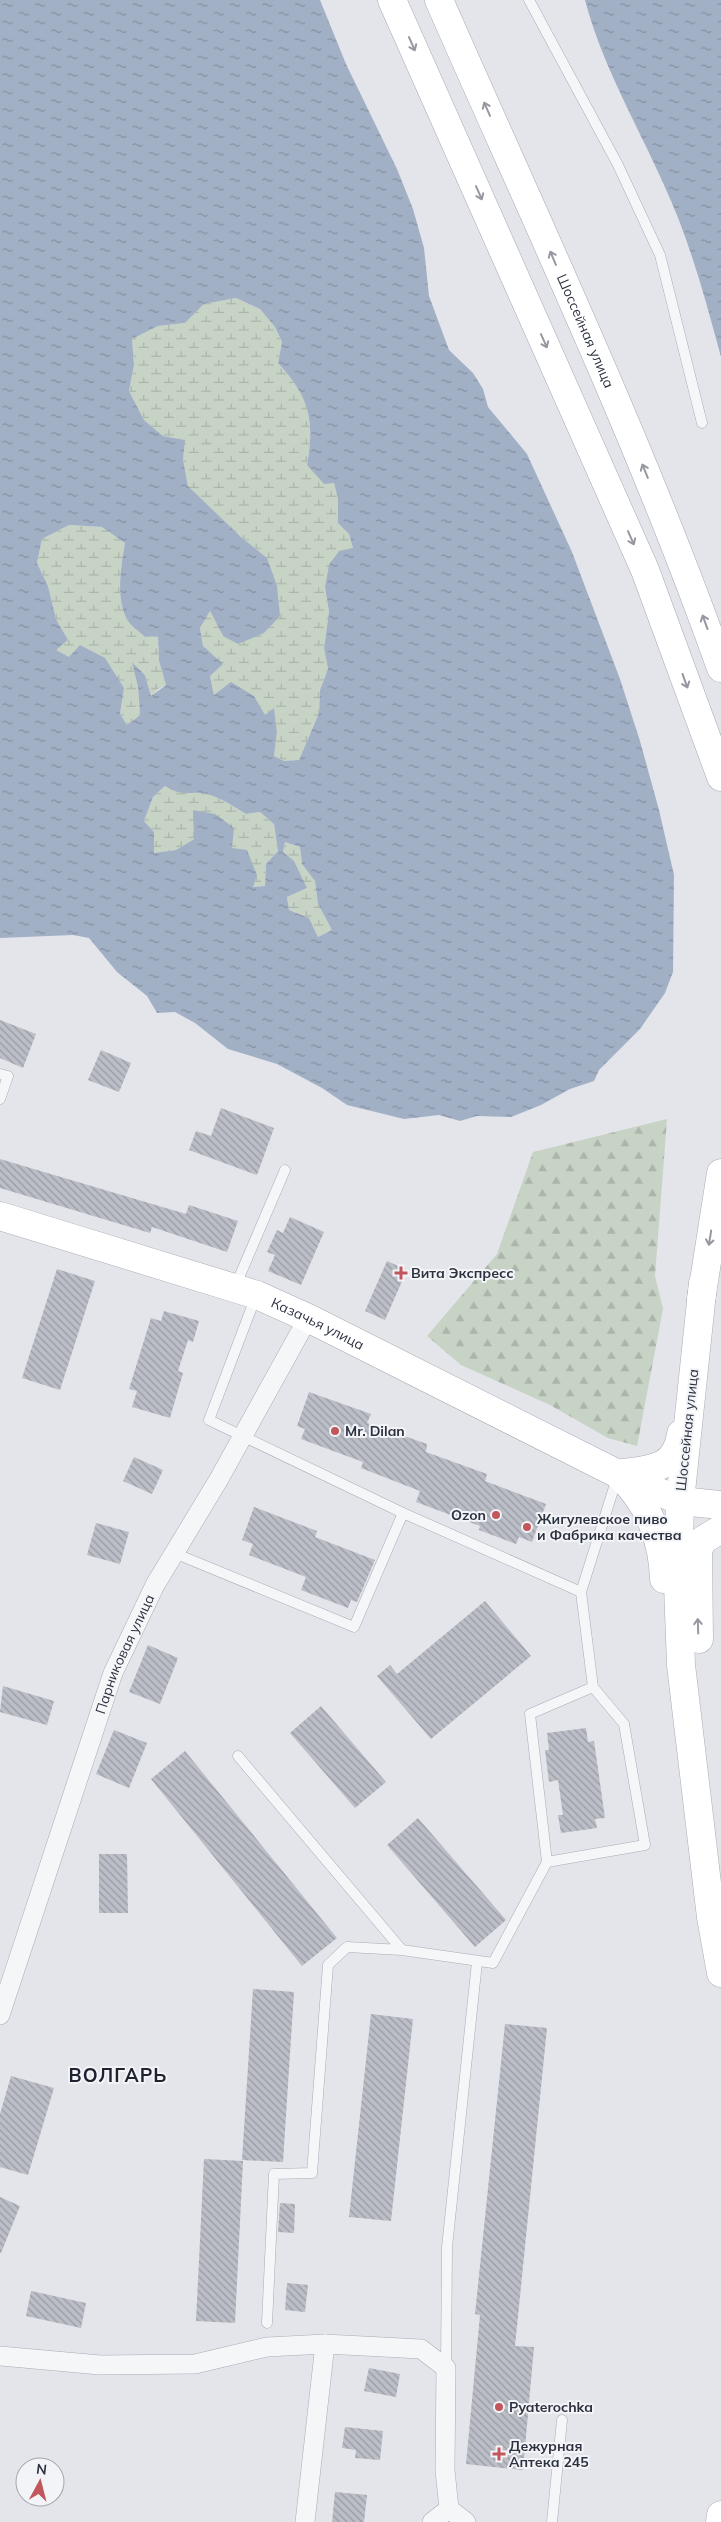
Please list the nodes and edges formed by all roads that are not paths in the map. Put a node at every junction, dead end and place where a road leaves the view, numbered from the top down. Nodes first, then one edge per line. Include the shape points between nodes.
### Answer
1 (392, 0) edge
2 (439, 0) edge
3 (529, 0) edge
4 (702, 423) dead end
5 (721, 668) edge
6 (721, 777) edge
7 (0, 1074) edge
8 (0, 1099) edge
9 (285, 1170) dead end
10 (721, 1173) edge
11 (0, 1216) edge
12 (703, 1283) junction
13 (246, 1292) junction
14 (308, 1318) junction
15 (242, 1436) junction
16 (618, 1474) junction
17 (680, 1501) junction
18 (721, 1505) edge
19 (404, 1513) junction
20 (721, 1529) edge
21 (174, 1553) junction
22 (581, 1592) junction
23 (680, 1647) junction
24 (592, 1687) junction
25 (688, 1727) junction
26 (238, 1756) dead end
27 (547, 1862) junction
28 (402, 1950) junction
29 (477, 1962) junction
30 (721, 1972) edge
31 (0, 2015) edge
32 (266, 2323) dead end
33 (325, 2344) junction
34 (0, 2356) edge
35 (446, 2368) junction
36 (562, 2420) dead end
37 (449, 2508) junction
38 (721, 2515) edge
39 (304, 2522) edge
40 (432, 2522) edge
41 (466, 2522) edge
42 (552, 2522) edge
43 (720, 2522) edge

1 -> 6 main road via 645,570
5 -> 2 main road, Шоссейная улица via 690,581 638,454
3 - 4 lane via 618,164 660,254
7 - 8 lane via 8,1076
9 - 13 lane
10 -> 12 main road, Шоссейная улица
11 - 13 main road, Казачья улица
12 - 16 main road, Шоссейная улица via 680,1444 675,1455 665,1464 654,1469
12 - 17 main road, Шоссейная улица
13 - 14 main road, Казачья улица
13 - 15 lane via 209,1420
14 - 15 street, Парниковая улица
14 - 16 main road, Казачья улица
15 - 19 lane
15 - 21 street, Парниковая улица
16 - 17 main road, Казачья улица
16 - 22 lane
16 - 23 main road, Казачья улица via 639,1499 658,1537 664,1565 665,1600
17 - 18 main road, Казачья улица
17 - 23 main road, Шоссейная улица
19 - 21 lane via 354,1626
19 - 22 lane
25 -> 20 main road, Шоссейная улица via 699,1649 698,1550 703,1540
21 - 31 street, Парниковая улица via 112,1673
22 - 24 lane
23 - 25 main road, Шоссейная улица
24 - 27 lane via 530,1714
24 - 27 lane via 624,1724 645,1845
25 - 30 main road, Шоссейная улица via 711,1917
26 - 28 lane
27 - 29 lane via 494,1963
28 - 29 lane
28 - 32 lane via 347,1947 328,1965 312,2173 274,2174
29 - 35 lane via 446,2247
33 - 34 street via 267,2347 195,2364 100,2365
33 - 35 street via 421,2349
33 - 39 street
35 - 37 street via 445,2470
36 - 42 lane
37 - 40 street
37 - 41 street
38 - 43 main road

